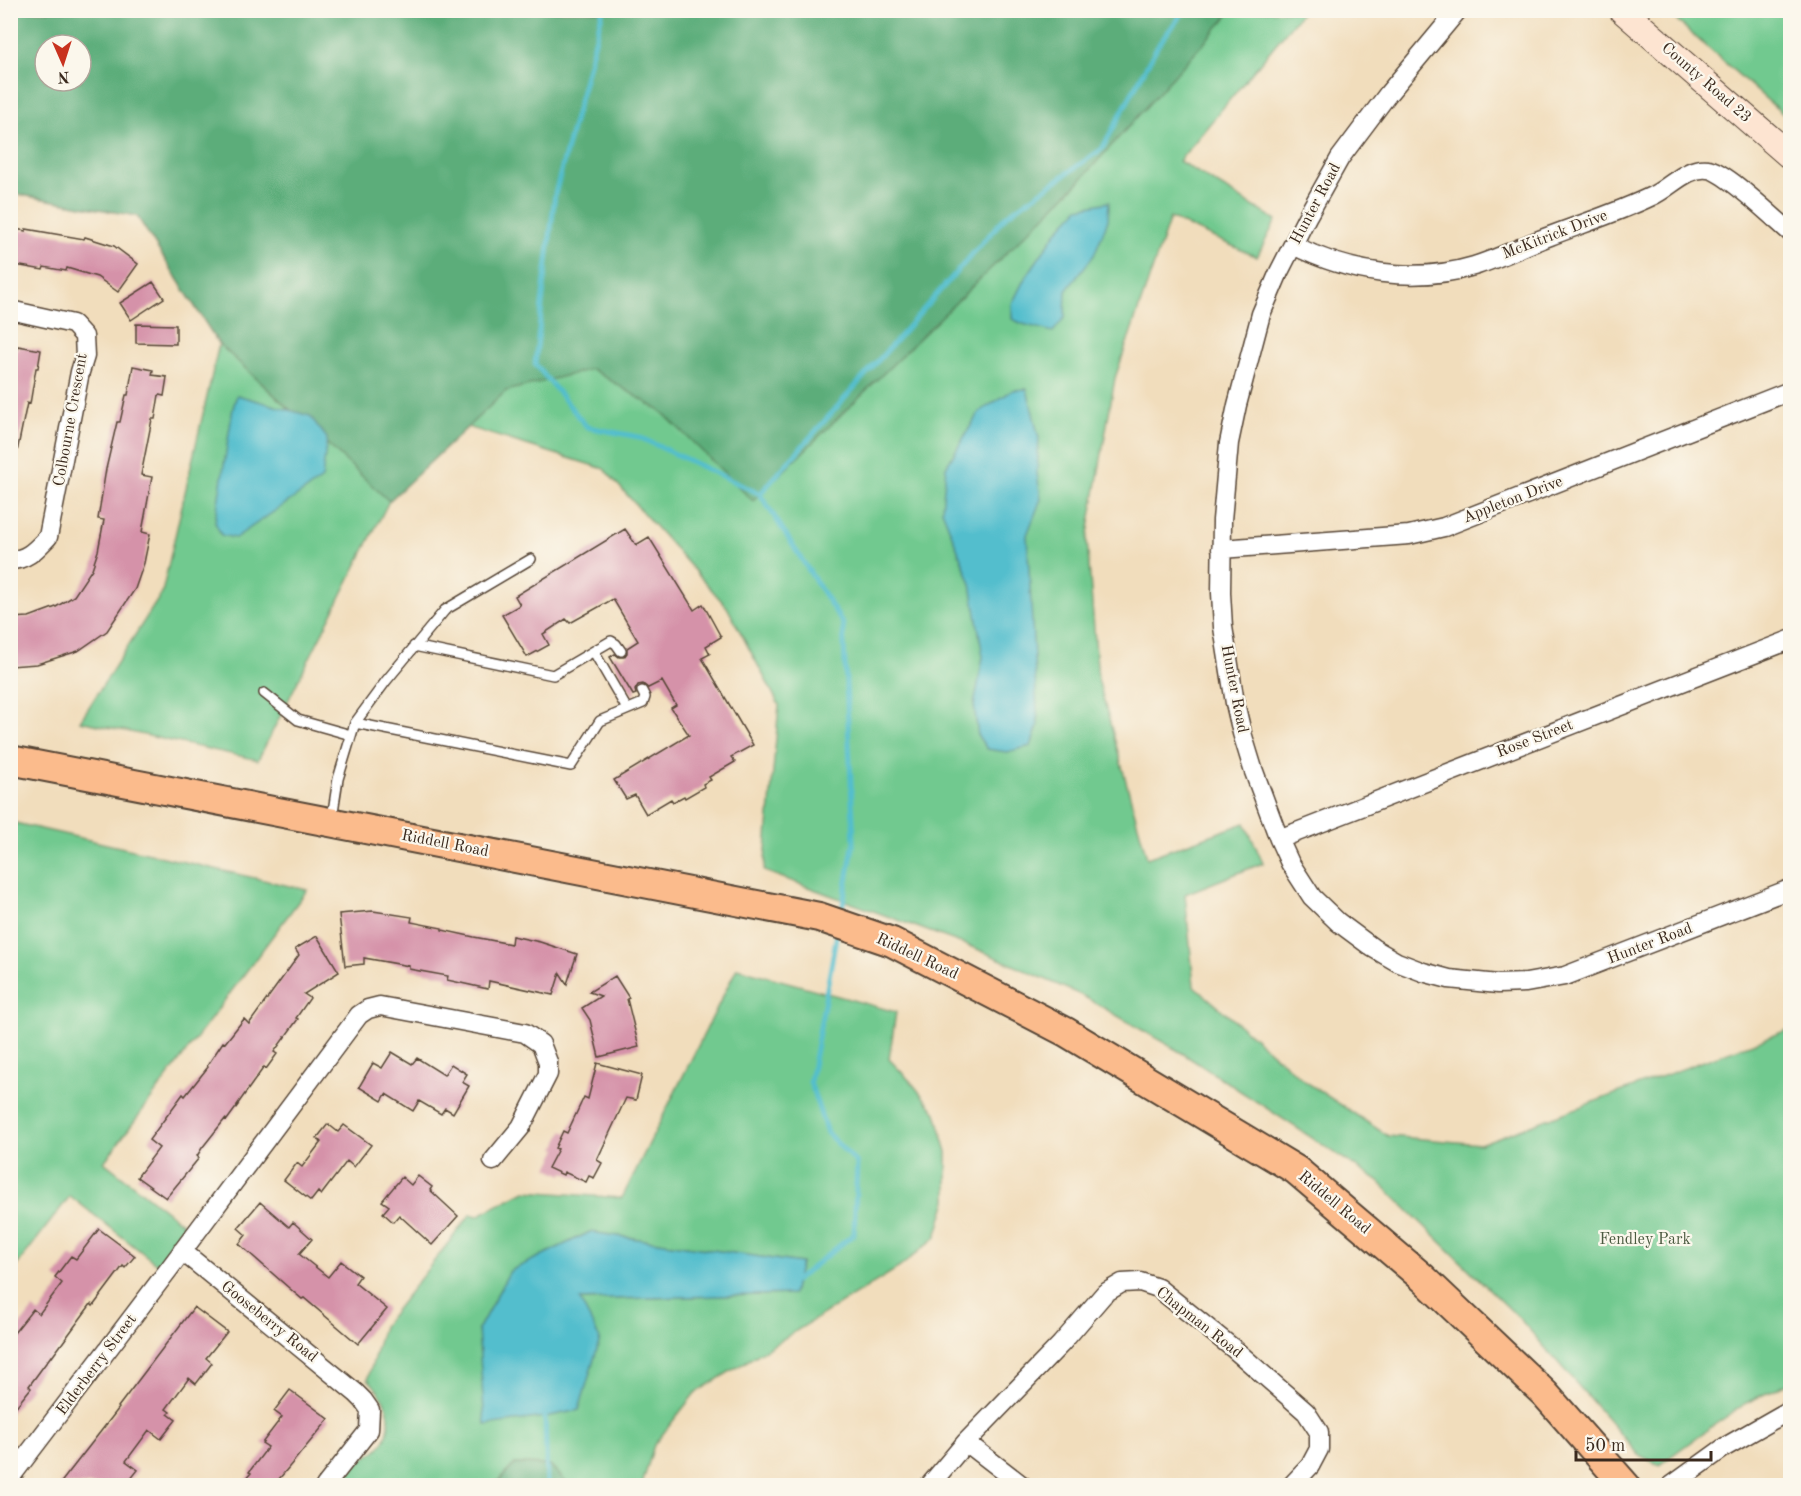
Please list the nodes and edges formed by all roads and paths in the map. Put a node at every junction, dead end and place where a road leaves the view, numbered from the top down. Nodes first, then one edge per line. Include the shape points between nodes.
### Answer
1 (1458, 10) edge
2 (1622, 10) edge
3 (1791, 156) edge
4 (1791, 232) edge
5 (1293, 245) junction
6 (10, 310) edge
7 (1791, 391) edge
8 (1221, 549) junction
9 (531, 559) dead end
10 (10, 560) edge
11 (1791, 640) edge
12 (414, 646) junction
13 (621, 651) dead end
14 (594, 652) junction
15 (642, 691) dead end
16 (264, 693) dead end
17 (627, 709) junction
18 (355, 723) junction
19 (351, 735) junction
20 (10, 760) edge
21 (331, 822) junction
22 (1279, 839) junction
23 (1791, 889) edge
24 (493, 1161) dead end
25 (182, 1251) junction
26 (1791, 1410) edge
27 (966, 1442) junction
28 (10, 1478) edge
29 (325, 1485) edge
30 (929, 1485) edge
31 (1023, 1485) edge
32 (1291, 1485) edge
33 (1626, 1485) edge
34 (1671, 1485) edge

1 - 5 street, Hunter Road via 1340,158
2 - 3 main road, County Road 23
4 - 5 street, McKitrick Drive via 1723,174 1709,169 1694,170 1654,195 1608,215 1474,266 1448,272 1381,273 1356,269
5 - 8 street, Hunter Road via 1261,314 1237,405 1224,484
6 - 10 street, Colbourne Crescent via 73,324 84,336 85,356 48,537 33,553
7 - 8 street, Appleton Drive via 1444,527 1408,535
8 - 22 street, Hunter Road via 1223,627 1235,703 1253,769
9 - 12 lane via 445,610
11 - 22 street, Rose Street
12 - 14 lane via 553,675
12 - 18 lane
13 - 14 lane via 611,641
14 - 17 lane
15 - 17 lane via 643,703
16 - 19 lane via 298,720
17 - 18 lane via 600,721 571,766
18 - 19 lane
19 - 21 lane
20 - 21 main road, Riddell Road
21 - 33 main road, Riddell Road via 819,917 892,942 1066,1032 1296,1170 1423,1278 1545,1394
22 - 23 street, Hunter Road via 1312,897 1372,948 1424,972 1476,982 1526,983 1565,976
24 - 25 street, Elderberry Street via 521,1127 548,1074 541,1044 525,1033 380,1006 368,1009 359,1014
25 - 28 street, Elderberry Street
25 - 29 street, Gooseberry Road via 356,1393 370,1410 369,1430
26 - 34 street via 1725,1447
27 - 30 street, Chapman Road
27 - 31 street
27 - 32 street, Chapman Road via 1105,1293 1122,1283 1140,1282 1158,1288 1306,1412 1319,1432 1319,1449 1310,1466

